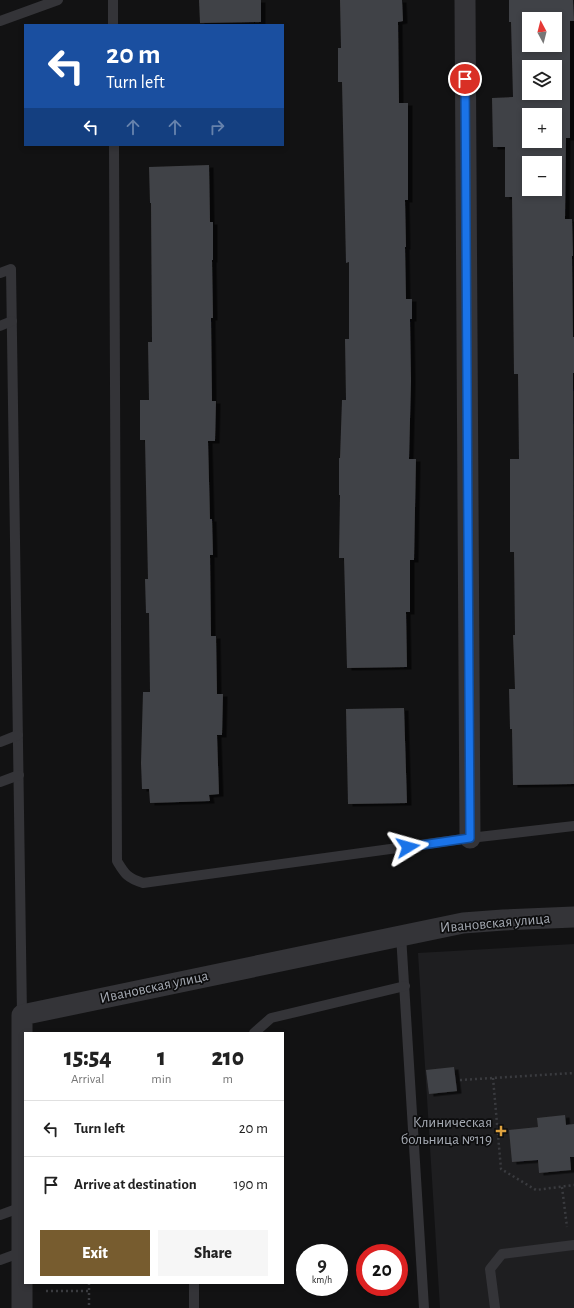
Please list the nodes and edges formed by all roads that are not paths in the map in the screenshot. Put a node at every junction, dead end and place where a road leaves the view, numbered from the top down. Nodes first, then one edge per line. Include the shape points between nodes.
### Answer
1 (58, 0) edge
2 (113, 0) edge
3 (465, 0) edge
4 (0, 21) edge
5 (113, 24) edge
6 (114, 146) edge
7 (0, 274) edge
8 (12, 321) junction
9 (0, 326) edge
10 (18, 735) junction
11 (0, 742) edge
12 (19, 774) junction
13 (0, 782) edge
14 (574, 826) edge
15 (470, 838) junction
16 (574, 917) edge
17 (401, 935) junction
18 (405, 986) junction
19 (22, 1015) junction
20 (255, 1032) edge
21 (22, 1207) junction
22 (0, 1215) edge
23 (572, 1245) edge
24 (22, 1252) junction
25 (0, 1260) edge
26 (194, 1284) edge
27 (22, 1300) edge
28 (194, 1308) edge
29 (424, 1308) edge
30 (494, 1308) edge

1 - 4 lane
2 - 5 lane
3 - 15 street
6 - 15 lane via 117,861 131,879 143,883
7 - 8 lane via 11,269
8 - 9 lane
8 - 10 lane
10 - 11 lane
10 - 12 lane
12 - 13 lane
12 - 19 lane
14 - 15 lane
16 - 17 street, Ивановская улица via 462,923
17 - 18 lane
17 - 19 street, Ивановская улица
18 - 20 lane via 271,1018
18 - 29 lane
19 - 21 street
21 - 22 lane
21 - 24 street
23 - 30 lane via 502,1254 490,1269
24 - 25 lane
24 - 27 street
26 - 28 lane

